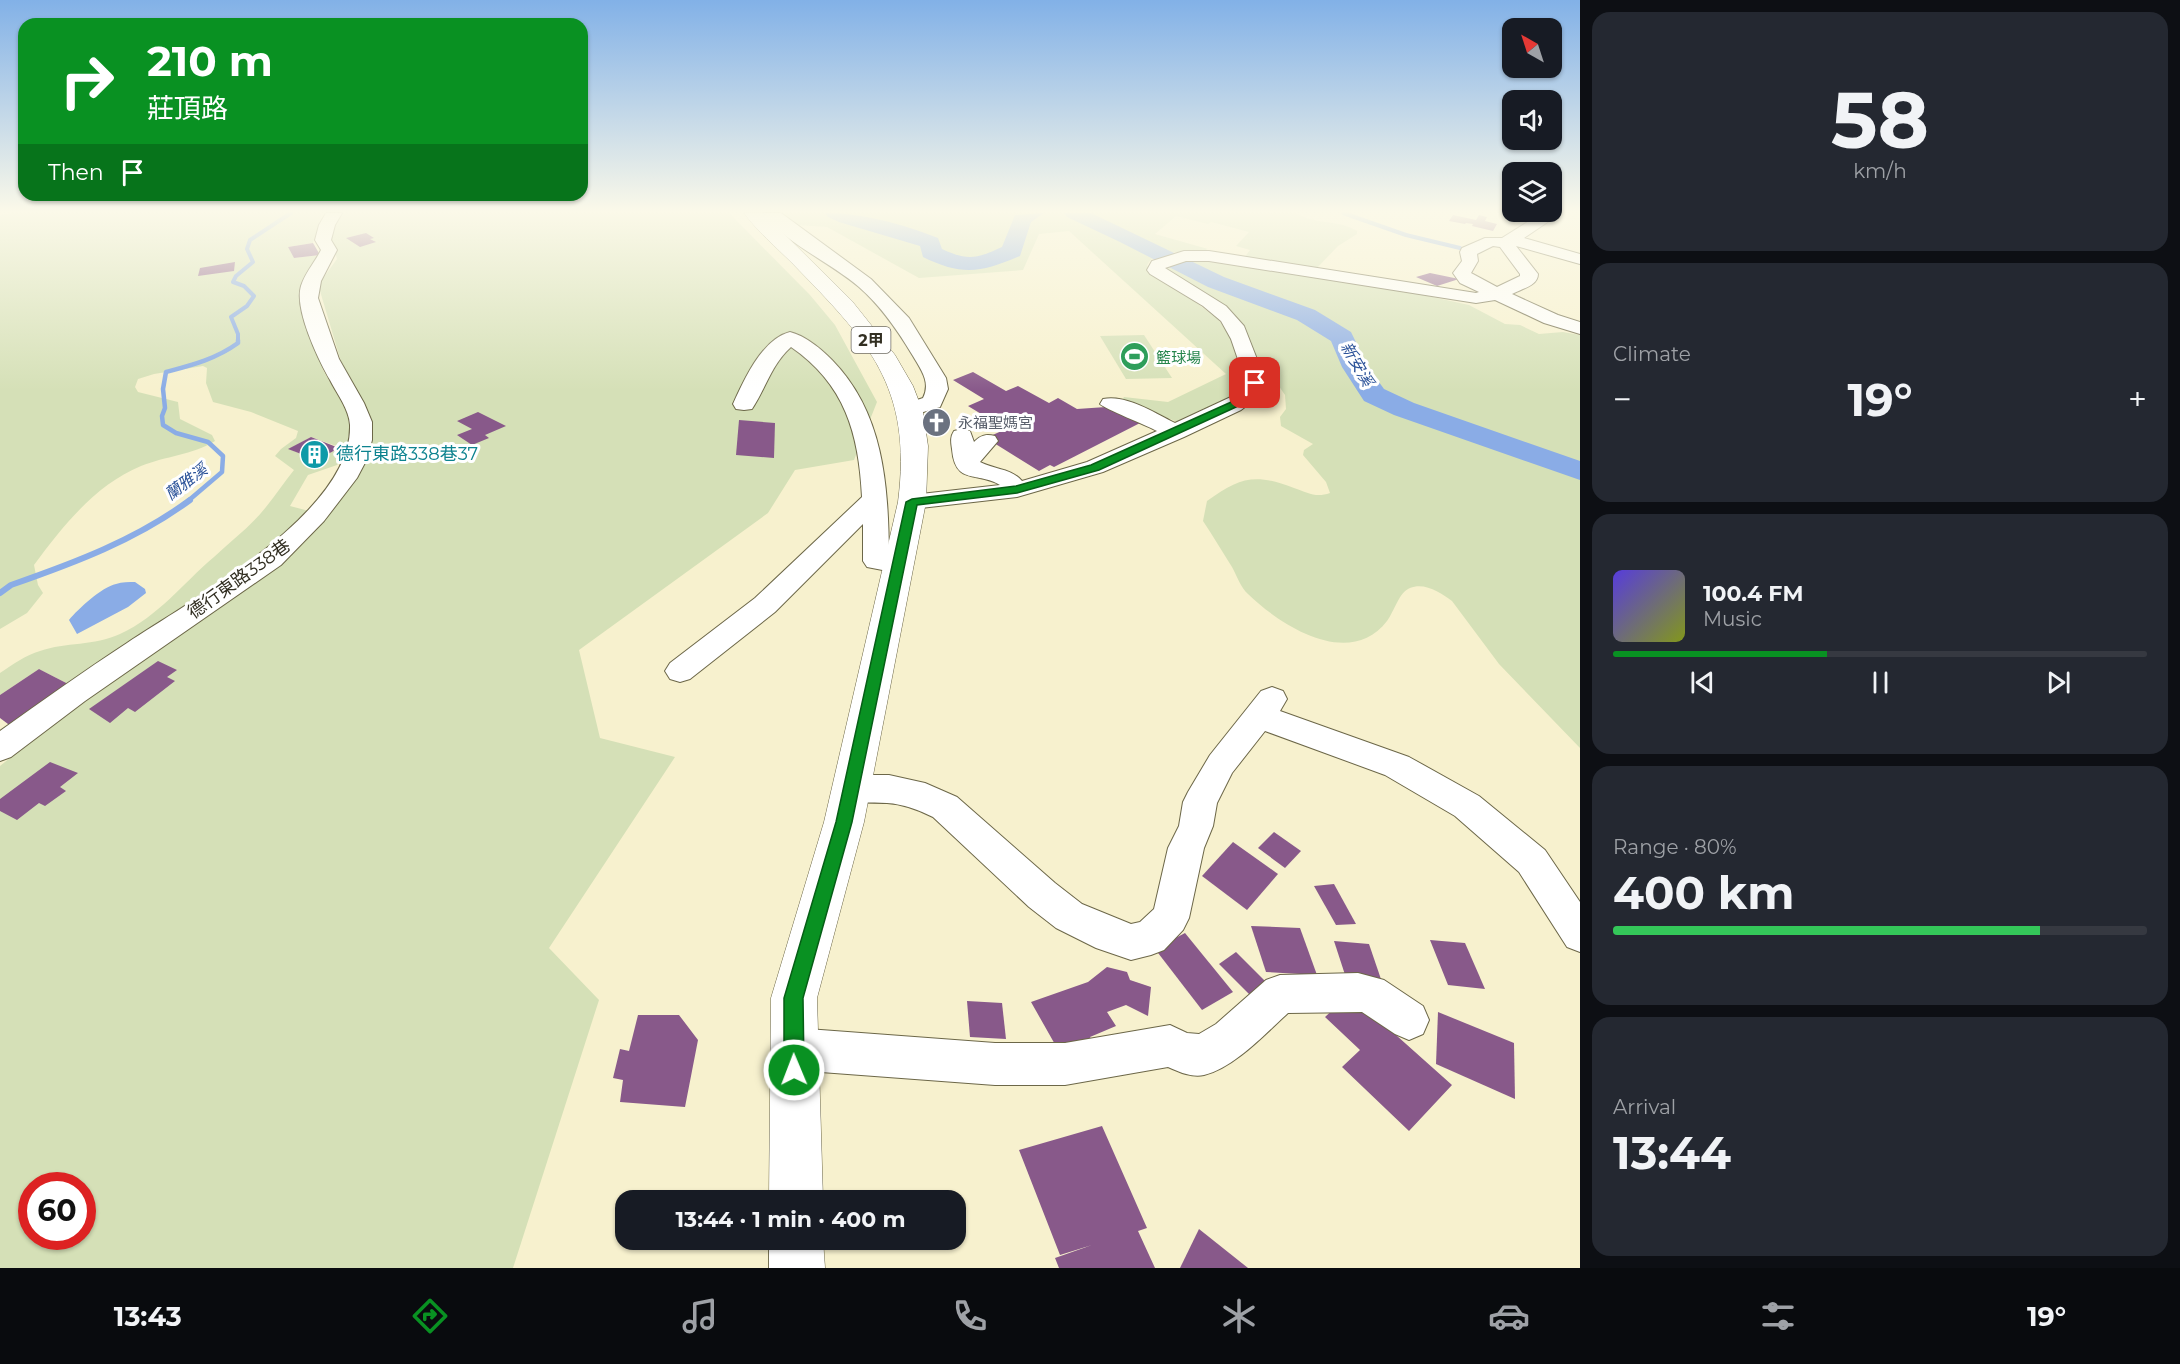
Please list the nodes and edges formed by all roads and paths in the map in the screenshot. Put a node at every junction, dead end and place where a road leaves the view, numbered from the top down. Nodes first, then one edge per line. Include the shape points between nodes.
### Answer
1 (317, 272) edge
2 (812, 272) edge
3 (850, 272) edge
4 (1159, 272) edge
5 (1320, 272) edge
6 (1463, 272) edge
7 (1528, 272) edge
8 (1497, 294) junction
9 (1580, 328) edge
10 (744, 404) dead end
11 (1112, 404) dead end
12 (910, 410) junction
13 (1176, 432) junction
14 (962, 436) dead end
15 (987, 441) dead end
16 (965, 464) junction
17 (1017, 490) junction
18 (894, 500) junction
19 (680, 671) dead end
20 (0, 748) edge
21 (851, 789) junction
22 (1580, 934) edge
23 (1409, 1020) dead end
24 (794, 1048) junction
25 (796, 1190) edge
26 (796, 1250) edge
27 (797, 1268) edge

1 - 20 street, 德行東路338巷 via 309,291 315,321 335,372 351,398 362,435 345,476 325,506 272,559
2 - 12 main road, 2甲 via 853,314 898,378
3 - 12 street via 902,322 936,378 938,388 932,402
4 - 13 street via 1227,317 1254,373 1252,393
5 - 8 street via 1467,299
6 - 8 street via 1466,279
7 - 8 street via 1530,279
8 - 9 street via 1562,324
10 - 18 street via 757,374 790,338 818,357 840,384 860,418 872,461
11 - 13 street
12 - 18 main road, 2甲 via 917,462
13 - 17 street via 1095,467
14 - 16 street
15 - 16 street
16 - 17 street via 983,473 1006,477
17 - 18 street
18 - 19 street
18 - 21 main road, 2甲 via 898,564
21 - 22 street via 890,789 925,797 945,807 1069,916 1131,942 1151,937 1170,918 1200,802 1221,764 1265,708 1397,766 1467,806 1532,861
21 - 24 main road, 2甲 via 794,998
23 - 24 street via 1370,994 1280,994 1230,1038 1203,1055 1184,1053 1170,1046 1065,1064 995,1064
24 - 25 main road, 2甲
26 - 27 main road

